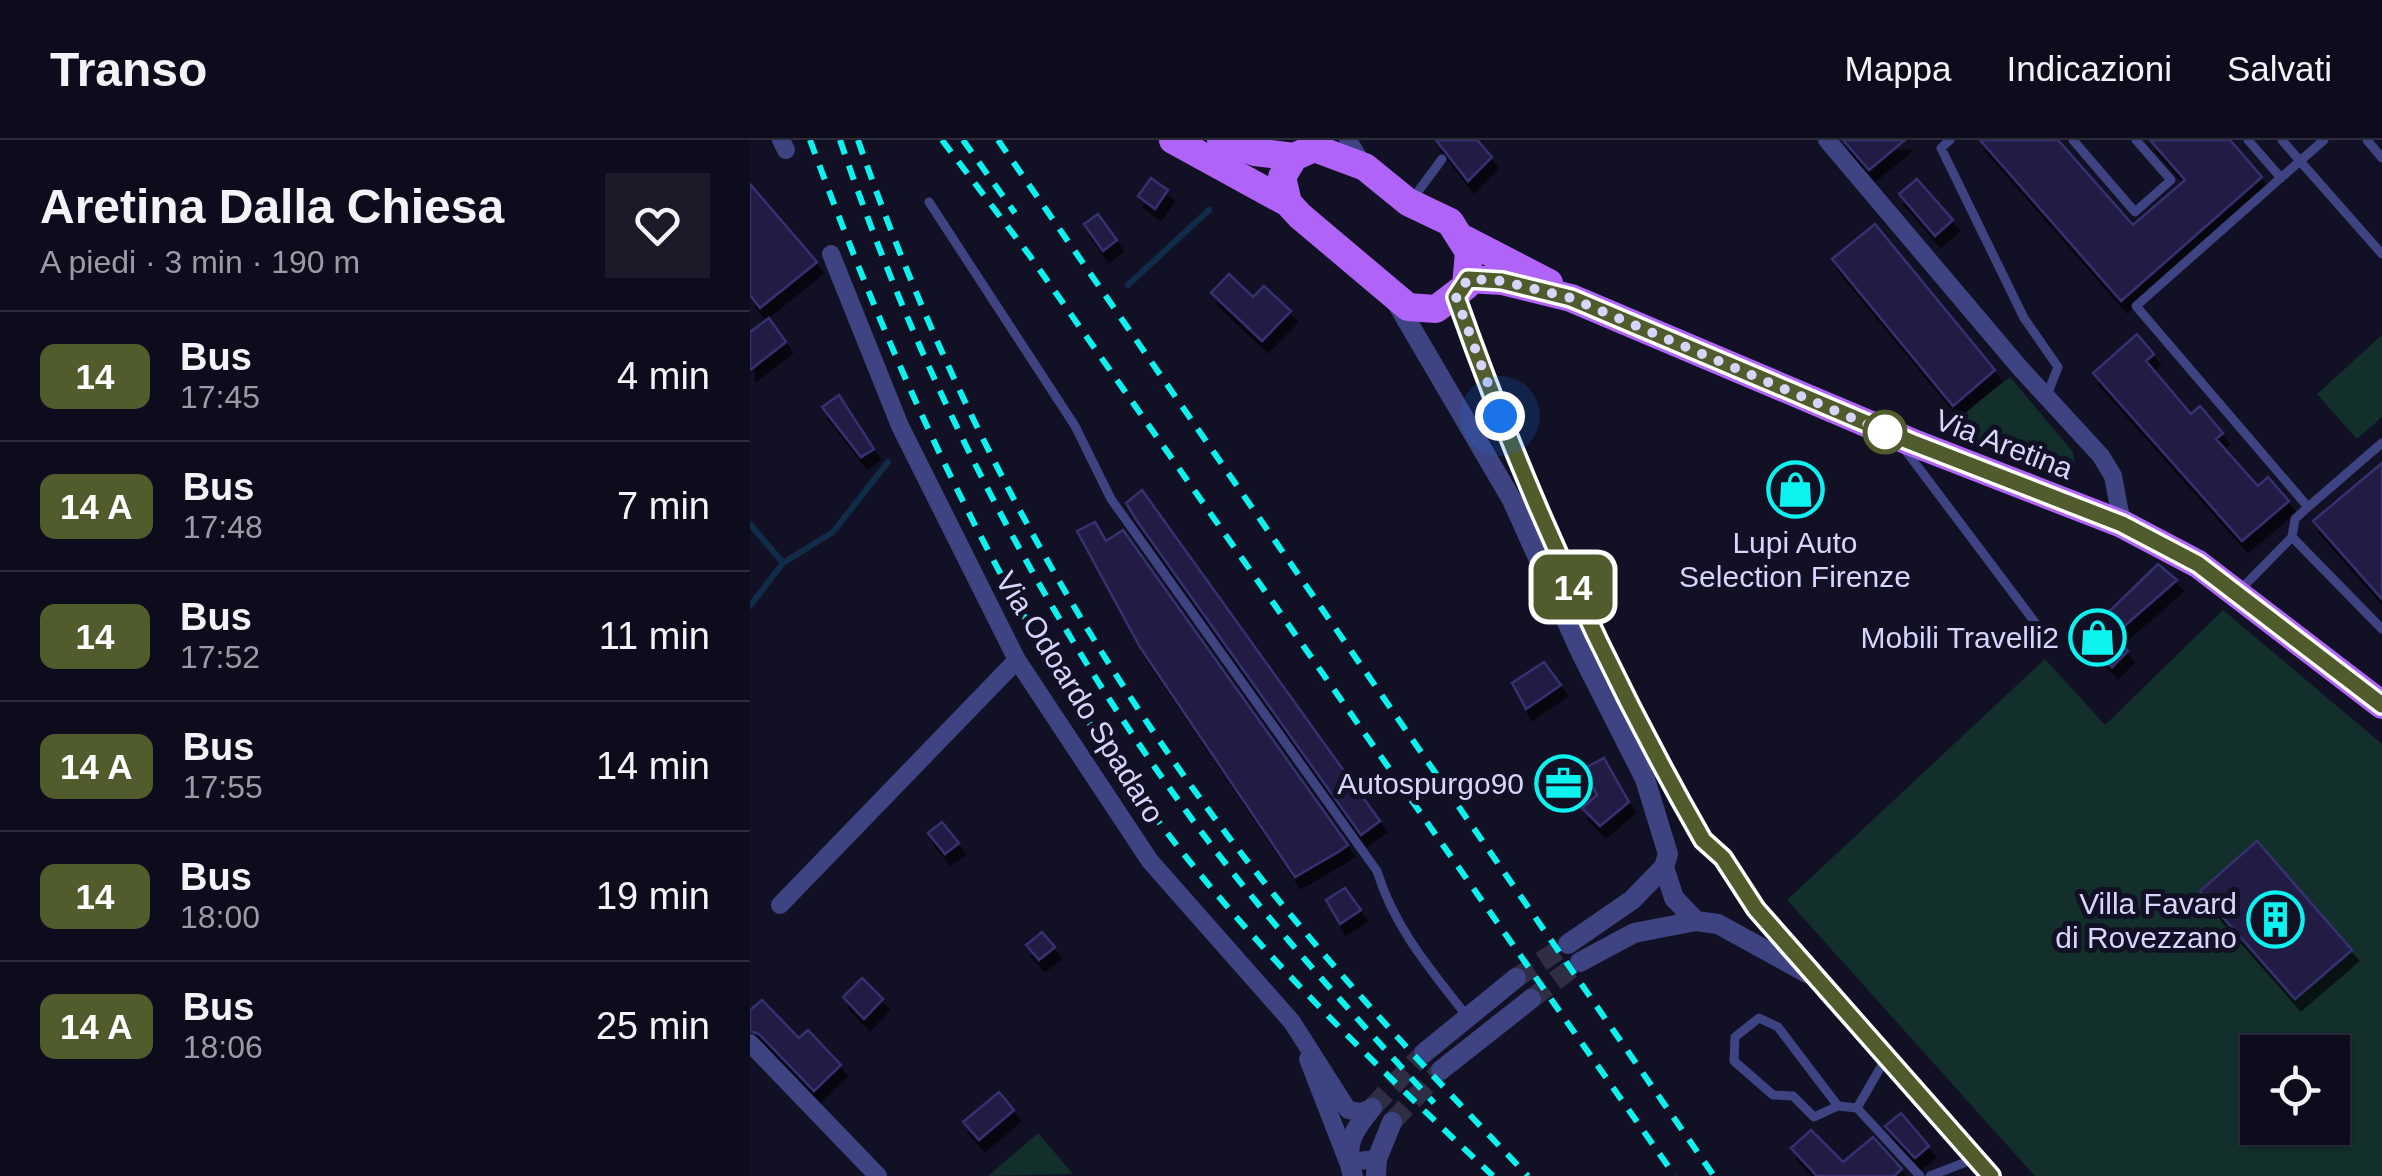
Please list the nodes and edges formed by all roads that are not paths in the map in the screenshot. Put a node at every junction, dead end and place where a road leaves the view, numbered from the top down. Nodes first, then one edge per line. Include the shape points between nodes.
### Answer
1 (1173, 140) edge
2 (1221, 140) edge
3 (1348, 140) edge
4 (1827, 140) edge
5 (1950, 140) edge
6 (2073, 140) edge
7 (2136, 140) edge
8 (2248, 140) edge
9 (2282, 140) edge
10 (2324, 140) edge
11 (2366, 140) edge
12 (1937, 144) edge
13 (1298, 150) edge
14 (2382, 158) edge
15 (1442, 159) dead end
16 (2300, 160) junction
17 (1364, 167) junction
18 (2281, 178) junction
19 (928, 202) dead end
20 (1288, 203) junction
21 (1410, 203) junction
22 (1464, 239) junction
23 (831, 254) dead end
24 (2382, 254) edge
25 (1462, 288) junction
26 (1571, 298) junction
27 (1395, 300) junction
28 (2047, 396) junction
29 (1896, 436) junction
30 (2382, 443) edge
31 (2308, 507) junction
32 (2122, 524) junction
33 (2292, 537) junction
34 (2237, 593) junction
35 (2382, 629) edge
36 (2043, 633) dead end
37 (1018, 660) junction
38 (2382, 705) edge
39 (1703, 840) junction
40 (1666, 860) junction
41 (1740, 889) junction
42 (780, 905) dead end
43 (1696, 920) junction
44 (1718, 924) junction
45 (1568, 944) tunnel mouth
46 (1580, 962) tunnel mouth
47 (1516, 978) tunnel mouth
48 (1822, 982) junction
49 (1531, 999) tunnel mouth
50 (1466, 1015) junction
51 (1292, 1022) junction
52 (750, 1043) edge
53 (1424, 1052) tunnel mouth
54 (1886, 1058) junction
55 (1442, 1070) tunnel mouth
56 (1838, 1106) junction
57 (1372, 1108) joint
58 (1857, 1108) junction
59 (1392, 1122) tunnel mouth
60 (1975, 1159) junction
61 (1376, 1168) edge
62 (1350, 1169) edge
63 (878, 1176) edge
64 (1920, 1176) edge
65 (1930, 1176) edge
66 (1991, 1176) edge

1 - 20 main road
2 - 13 main road, Via Aretina via 1255,152
3 - 17 street
4 - 28 street
5 - 12 lane
6 - 7 lane via 2136,212 2172,180
8 - 18 lane
9 - 16 lane
10 - 16 lane
11 - 14 lane
12 - 28 lane via 2024,318 2058,367
13 - 17 main road, Via Aretina via 1327,151
13 - 20 main road via 1282,177
15 - 21 lane
16 - 18 lane
16 - 24 lane
17 - 21 main road, Via Aretina
18 - 31 lane via 2136,306
19 - 50 lane via 1074,426 1111,499 1377,871 1403,931
20 - 27 main road via 1373,273
21 - 22 main road, Via Aretina via 1450,222
22 - 25 main road
22 - 26 main road, Via Aretina
23 - 37 street, Via Odoardo Spadaro via 900,426
25 - 26 main road, Via Aretina via 1502,281
25 - 27 main road, Via Aretina via 1430,310
25 - 39 street via 1538,510 1607,664
26 - 29 main road, Via Aretina
27 - 40 street via 1512,500 1645,779
28 - 32 street via 2107,465
29 - 32 main road, Via Aretina
29 - 36 lane
30 - 31 lane
31 - 33 lane via 2294,519
32 - 34 main road, Via Aretina via 2172,548
33 - 34 lane
33 - 35 lane
34 - 38 main road, Via Aretina
37 - 42 street
37 - 51 street, Via Odoardo Spadaro via 1150,861
39 - 40 street via 1682,840
39 - 41 street via 1723,858
40 - 43 street via 1674,898
40 - 45 street via 1632,900
41 - 44 street via 1738,910
41 - 48 street
43 - 44 street
43 - 46 street via 1634,934
44 - 48 street
47 - 50 street
48 - 54 street
49 - 55 street
50 - 53 street
51 - 57 street, Via Odoardo Spadaro via 1348,1110
51 - 62 street, Via Odoardo Spadaro
52 - 63 street
54 - 58 lane
54 - 60 street
56 - 56 lane via 1778,1028 1759,1018 1735,1037 1734,1061 1773,1095 1793,1096 1814,1117
56 - 58 lane
57 - 62 street via 1351,1134
58 - 64 lane
59 - 61 street
60 - 65 lane
60 - 66 street
61 - 62 street

